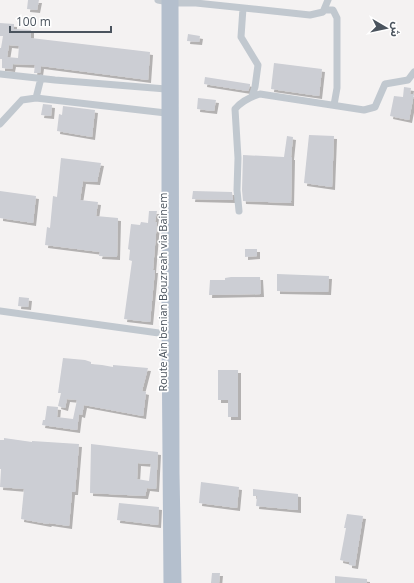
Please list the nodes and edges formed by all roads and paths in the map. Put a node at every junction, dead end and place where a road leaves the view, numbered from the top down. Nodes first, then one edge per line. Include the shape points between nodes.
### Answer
1 (328, 0) edge
2 (168, 1) edge
3 (244, 8) junction
4 (325, 10) junction
5 (414, 72) edge
6 (0, 74) edge
7 (41, 78) junction
8 (166, 89) junction
9 (252, 96) junction
10 (36, 98) junction
11 (334, 105) junction
12 (166, 113) junction
13 (0, 124) edge
14 (239, 211) dead end
15 (0, 311) edge
16 (166, 334) junction
17 (168, 583) edge
18 (177, 583) edge

1 - 4 street
2 - 3 street
2 - 8 main road, Route Ain benian Bouzreah via Bainem
2 - 18 main road, Route Ain benian Bouzreah via Bainem
3 - 4 street via 303,15 314,15
3 - 9 street via 241,37 258,65
4 - 11 street via 333,10 337,18 337,88
5 - 11 street via 408,80 385,84 375,106 364,110
6 - 7 street
7 - 8 street
7 - 10 street
8 - 12 main road, Route Ain benian Bouzreah via Bainem
9 - 11 street via 260,94
9 - 14 street via 235,109
10 - 12 street
10 - 13 street via 22,100
12 - 16 main road, Route Ain benian Bouzreah via Bainem
15 - 16 street
16 - 17 main road, Route Ain benian Bouzreah via Bainem

